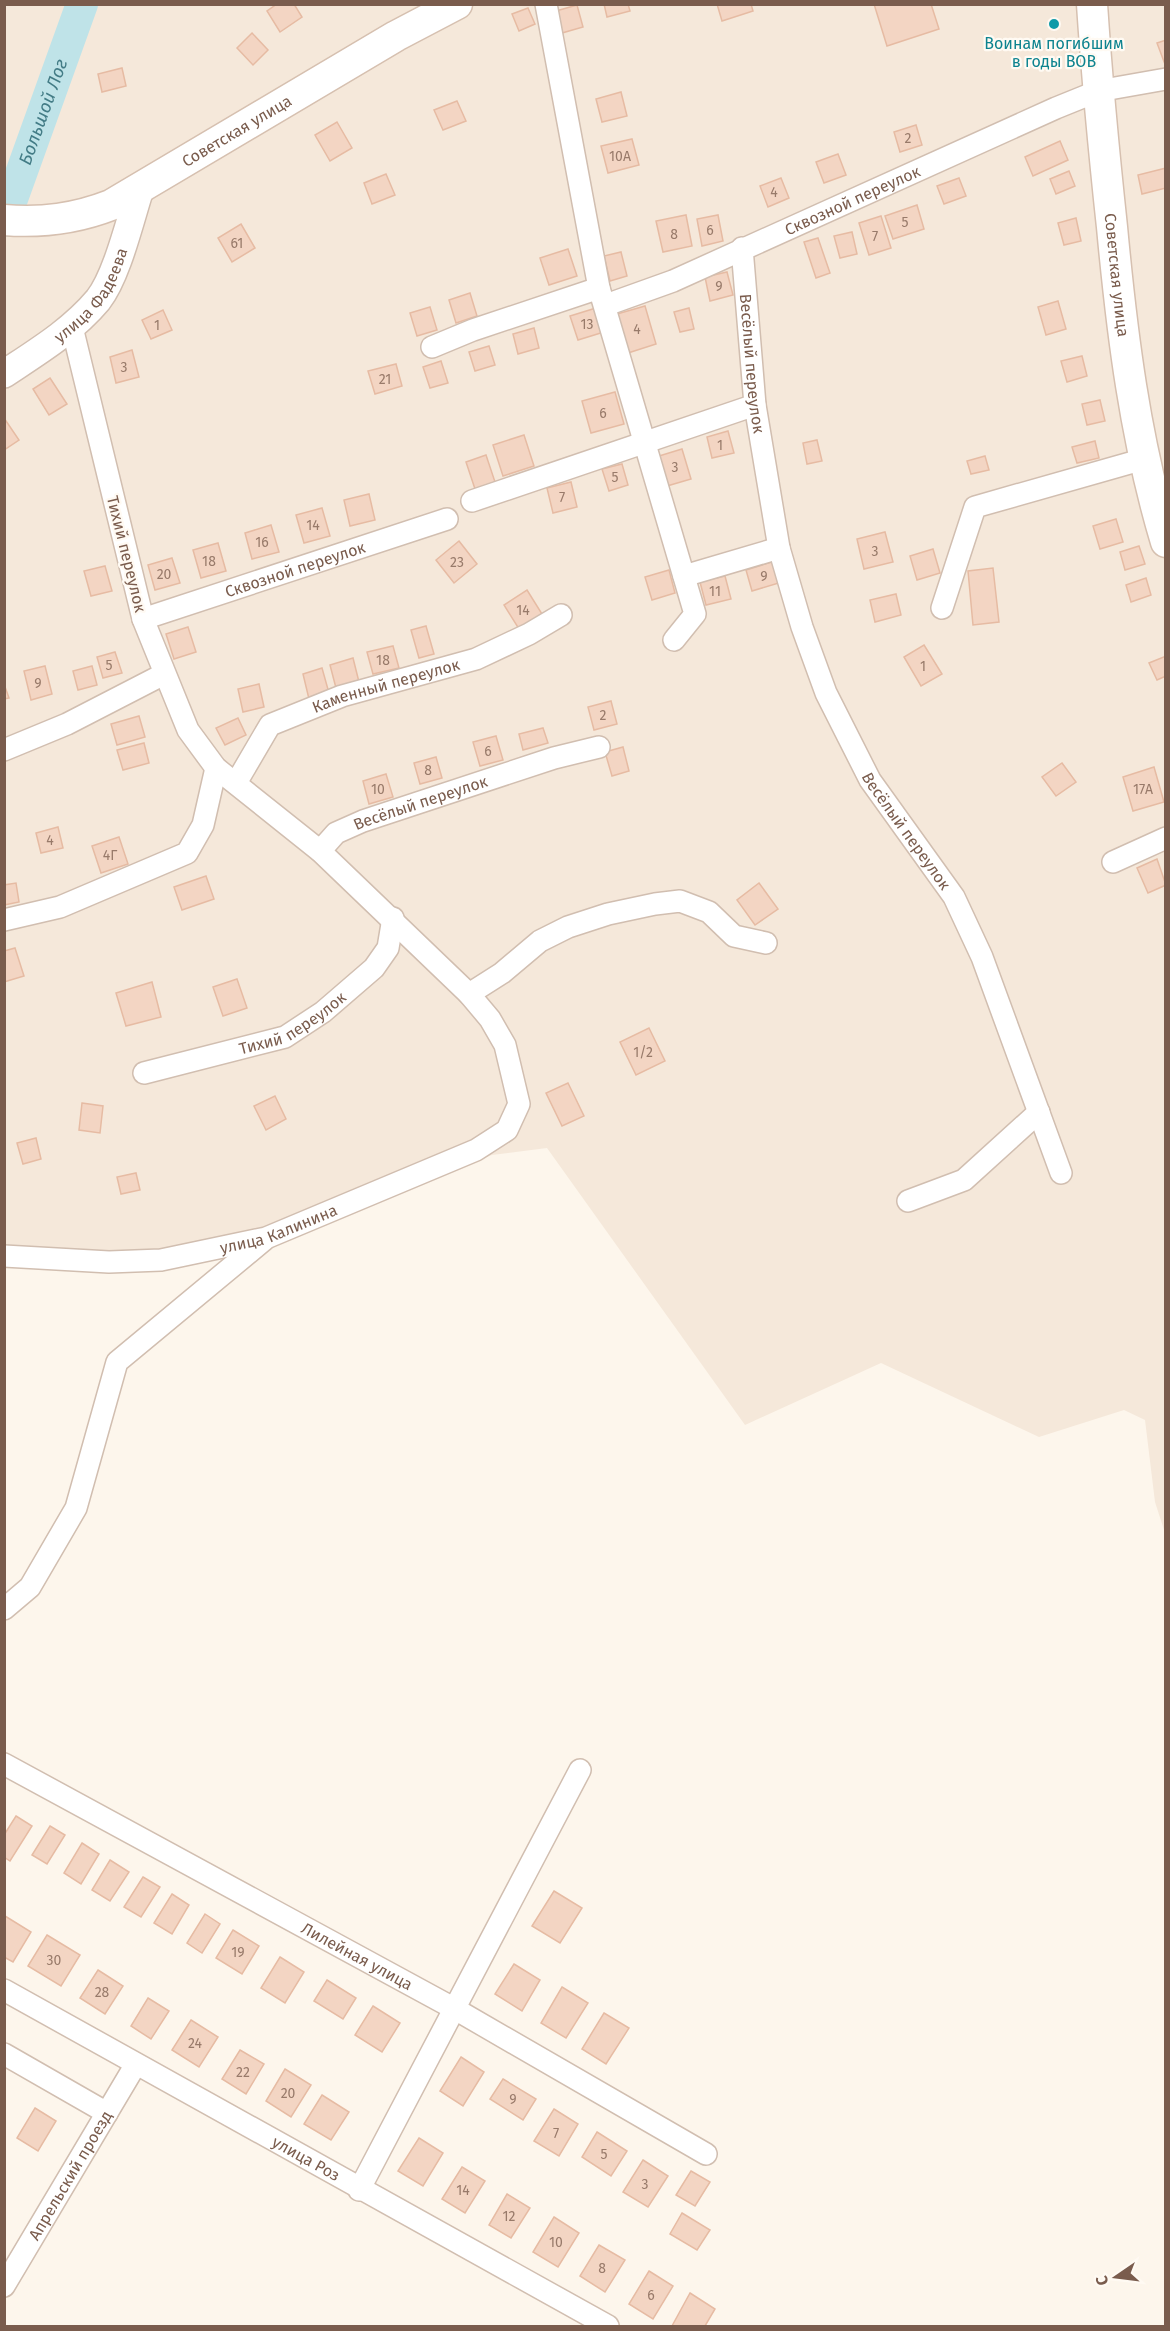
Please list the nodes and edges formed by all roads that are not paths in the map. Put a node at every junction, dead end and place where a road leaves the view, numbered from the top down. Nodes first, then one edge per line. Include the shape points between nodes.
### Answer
1 (457, 4) edge
2 (546, 4) edge
3 (1092, 4) edge
4 (1164, 84) edge
5 (1098, 91) junction
6 (140, 189) junction
7 (4, 220) edge
8 (742, 248) junction
9 (602, 297) junction
10 (72, 327) junction
11 (432, 347) dead end
12 (4, 374) edge
13 (755, 405) junction
14 (647, 443) junction
15 (1144, 459) junction
16 (472, 501) dead end
17 (447, 519) dead end
18 (1166, 542) edge
19 (779, 548) junction
20 (684, 576) junction
21 (942, 608) dead end
22 (561, 615) dead end
23 (143, 619) junction
24 (674, 640) dead end
25 (164, 674) junction
26 (599, 747) dead end
27 (4, 750) edge
28 (216, 768) junction
29 (236, 783) junction
30 (1166, 838) edge
31 (320, 851) junction
32 (1113, 862) dead end
33 (393, 918) junction
34 (4, 920) edge
35 (766, 943) dead end
36 (469, 994) junction
37 (144, 1073) dead end
38 (519, 1104) joint
39 (1039, 1112) junction
40 (1061, 1173) dead end
41 (909, 1201) dead end
42 (266, 1238) junction
43 (4, 1256) edge
44 (4, 1609) edge
45 (4, 1764) edge
46 (580, 1770) dead end
47 (4, 1990) edge
48 (455, 2009) junction
49 (4, 2054) edge
50 (136, 2064) junction
51 (107, 2113) junction
52 (706, 2154) dead end
53 (360, 2190) junction
54 (4, 2286) edge
55 (608, 2326) edge

1 - 6 main road, Советская улица via 396,36
2 - 9 street
3 - 5 main road, Советская улица
4 - 5 street, Сквозной переулок
5 - 8 street, Сквозной переулок
5 - 15 main road, Советская улица via 1129,382
6 - 7 main road, Советская улица via 86,215 40,222
6 - 10 street, улица Фадеева via 116,262 99,298
8 - 9 street, Сквозной переулок via 673,281
8 - 13 street, Весёлый переулок
9 - 11 street, Сквозной переулок via 473,330
9 - 14 street
10 - 12 street, улица Фадеева
10 - 23 street, Тихий переулок
13 - 14 street
13 - 19 street, Весёлый переулок
14 - 16 street
14 - 20 street
15 - 18 main road, Советская улица
15 - 21 street via 975,507
17 - 23 street, Сквозной переулок
19 - 20 street
19 - 39 street, Весёлый переулок via 826,693 870,780 954,897 982,957
20 - 24 street via 695,614
22 - 29 street, Каменный переулок via 476,659 342,696 270,725
23 - 25 street, Тихий переулок
25 - 27 street via 67,724
25 - 28 street, Тихий переулок via 188,730
26 - 31 street, Весёлый переулок via 521,768 363,821 336,832
28 - 29 street, Тихий переулок
28 - 34 street via 203,825 187,853 60,907
29 - 31 street, Тихий переулок
30 - 32 street
31 - 33 street, Тихий переулок
33 - 36 street, Тихий переулок
33 - 37 street, Тихий переулок via 388,948 374,968 323,1012 285,1037
35 - 36 street via 734,936 710,912 680,901 655,904 568,927 540,941
36 - 38 street, Тихий переулок via 505,1045
38 - 42 street, улица Калинина via 507,1130 476,1150
39 - 40 street, Весёлый переулок
39 - 41 street via 964,1180
42 - 43 street, улица Калинина via 161,1260 110,1262
42 - 44 street via 117,1362 76,1508 30,1587
45 - 48 street, Лилейная улица
46 - 48 street
47 - 50 street, улица Роз
48 - 52 street, Лилейная улица
48 - 53 street
49 - 51 street
50 - 51 street, Апрельский проезд
50 - 53 street, улица Роз
51 - 54 street, Апрельский проезд
53 - 55 street, улица Роз

